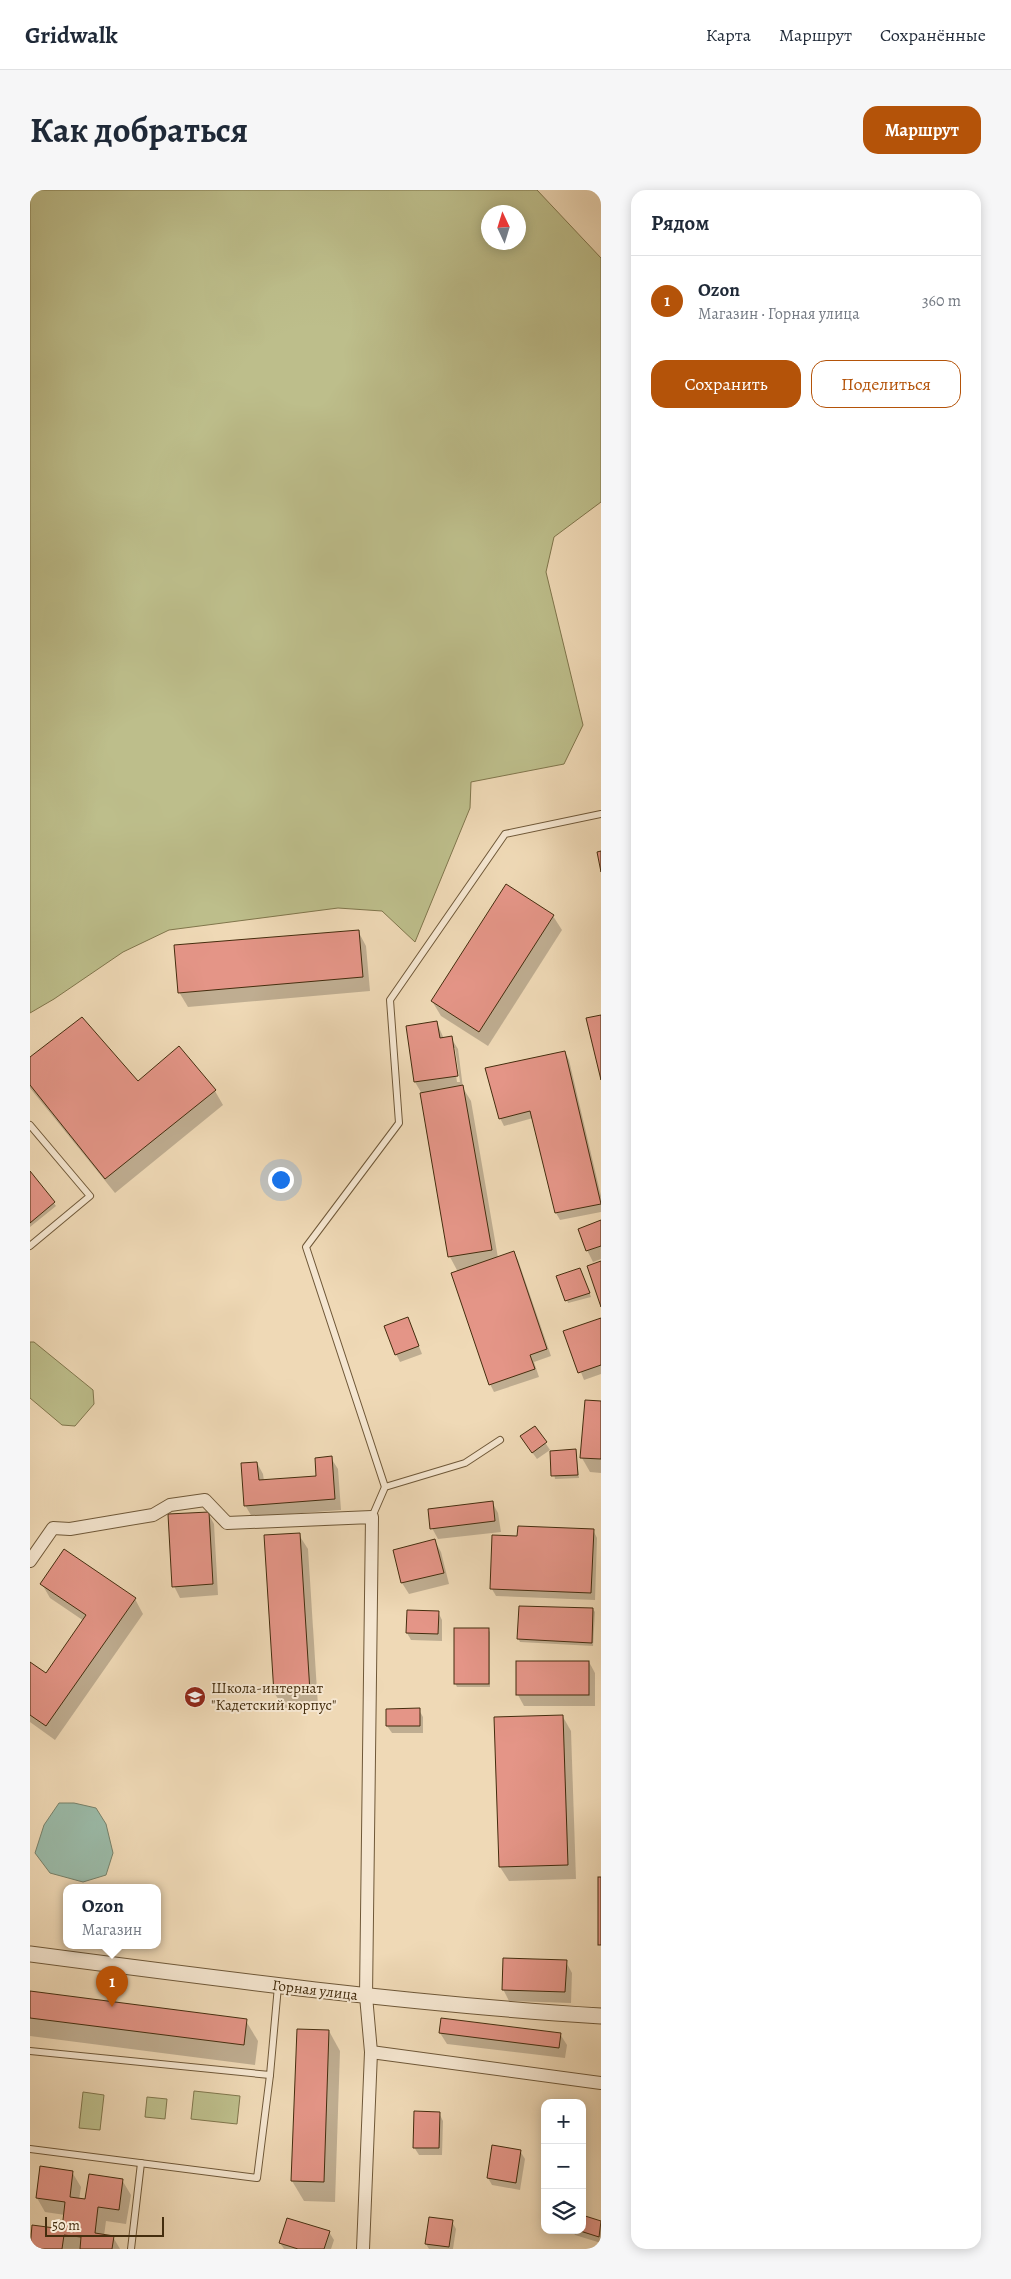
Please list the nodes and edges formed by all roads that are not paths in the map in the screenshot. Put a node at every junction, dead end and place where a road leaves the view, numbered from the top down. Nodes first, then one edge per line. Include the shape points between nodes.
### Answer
1 (601, 814) edge
2 (30, 1125) edge
3 (30, 1246) edge
4 (500, 1440) dead end
5 (385, 1488) junction
6 (372, 1517) junction
7 (30, 1561) edge
8 (30, 1954) edge
9 (278, 1985) junction
10 (366, 1996) junction
11 (601, 2016) edge
12 (30, 2051) edge
13 (371, 2052) junction
14 (270, 2075) junction
15 (601, 2082) edge
16 (30, 2149) edge
17 (141, 2163) junction
18 (130, 2249) edge
19 (363, 2249) edge

1 - 5 lane via 505,834 390,1000 399,1123 306,1247
2 - 3 lane via 90,1196
4 - 5 lane via 465,1463
5 - 6 lane
6 - 7 street via 227,1523 205,1500 170,1505 153,1515 70,1529 53,1528
6 - 10 street
8 - 9 street, Горная улица
9 - 10 street, Горная улица
9 - 14 lane
10 - 11 street, Горная улица
10 - 13 street
12 - 14 lane
13 - 15 street
13 - 19 street
14 - 17 lane via 257,2178
16 - 17 lane
17 - 18 lane

